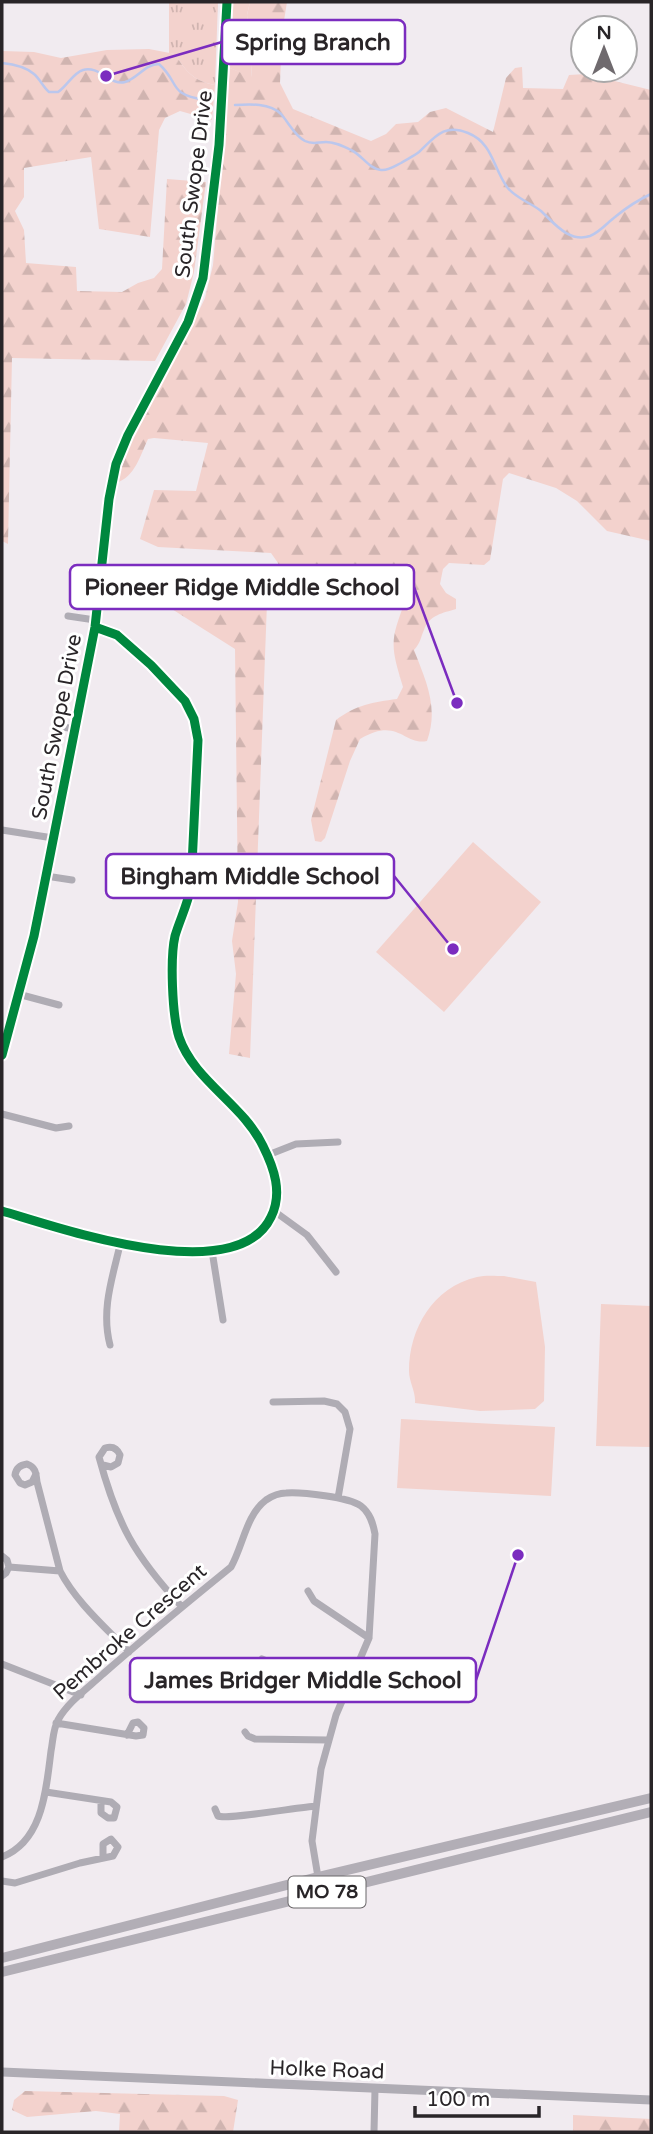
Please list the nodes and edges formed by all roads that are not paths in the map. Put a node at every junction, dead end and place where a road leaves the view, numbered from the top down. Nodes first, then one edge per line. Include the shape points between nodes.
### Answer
1 (227, 2) edge
2 (68, 615) dead end
3 (95, 623) junction
4 (58, 726) dead end
5 (74, 729) junction
6 (2, 830) edge
7 (53, 838) junction
8 (46, 876) junction
9 (72, 880) dead end
10 (18, 994) junction
11 (60, 1005) dead end
12 (2, 1055) edge
13 (2, 1114) edge
14 (69, 1126) dead end
15 (338, 1142) dead end
16 (268, 1155) junction
17 (2, 1211) edge
18 (274, 1212) junction
19 (120, 1245) junction
20 (212, 1251) junction
21 (336, 1272) dead end
22 (223, 1321) dead end
23 (110, 1345) dead end
24 (273, 1402) dead end
25 (103, 1465) dead end
26 (36, 1474) dead end
27 (338, 1498) junction
28 (2, 1556) edge
29 (9, 1567) junction
30 (60, 1571) junction
31 (2, 1576) edge
32 (309, 1591) dead end
33 (182, 1607) junction
34 (369, 1638) junction
35 (129, 1652) junction
36 (262, 1659) dead end
37 (2, 1664) edge
38 (81, 1695) junction
39 (346, 1695) junction
40 (56, 1723) junction
41 (245, 1732) dead end
42 (127, 1735) dead end
43 (328, 1740) junction
44 (46, 1792) junction
45 (651, 1798) edge
46 (101, 1801) dead end
47 (316, 1806) junction
48 (215, 1809) dead end
49 (651, 1812) edge
50 (2, 1857) edge
51 (103, 1858) dead end
52 (318, 1877) junction
53 (2, 1881) edge
54 (2, 1958) edge
55 (2, 1972) edge
56 (2, 2072) edge
57 (375, 2089) junction
58 (651, 2100) edge
59 (374, 2132) edge

1 - 3 street, South Swope Drive via 219,145 203,278 188,322 116,464
2 - 3 street
3 - 5 street, South Swope Drive
3 - 16 street via 152,665 185,701 194,719 198,740 191,886 175,937 174,1017 192,1062 250,1126
4 - 5 street
5 - 7 street, South Swope Drive
6 - 7 street
7 - 8 street, South Swope Drive
8 - 9 street
8 - 10 street, South Swope Drive
10 - 11 street
10 - 12 street, South Swope Drive
13 - 14 street via 56,1128
15 - 16 street via 296,1144
16 - 18 street via 277,1191
17 - 19 street
18 - 20 street via 255,1238
18 - 21 street via 307,1235
19 - 20 street
19 - 23 street via 105,1308
20 - 22 street
24 - 27 street via 324,1401 345,1412 351,1429
25 - 33 street via 112,1502 132,1545
26 - 30 street
27 - 33 street, Pembroke Crescent via 288,1493 266,1500 249,1522 231,1567
27 - 34 street via 364,1509 375,1534
28 - 29 street
29 - 30 street
29 - 31 street
30 - 35 street
32 - 34 street via 314,1601
33 - 35 street, Pembroke Crescent
34 - 39 street
35 - 38 street, Pembroke Crescent
36 - 39 street
37 - 38 street
38 - 40 street, Pembroke Crescent
39 - 43 street
40 - 42 street
40 - 44 street, Pembroke Crescent
41 - 43 street via 255,1739
43 - 47 street
44 - 46 street
44 - 50 street, Pembroke Crescent via 27,1842
45 - 52 main road, MO 78
47 - 48 street via 224,1819
47 - 52 street via 312,1841
49 - 55 main road, MO 78
51 - 53 street via 15,1883
52 - 54 main road, MO 78
56 - 57 street, Holke Road
57 - 58 street, Holke Road
57 - 59 street

